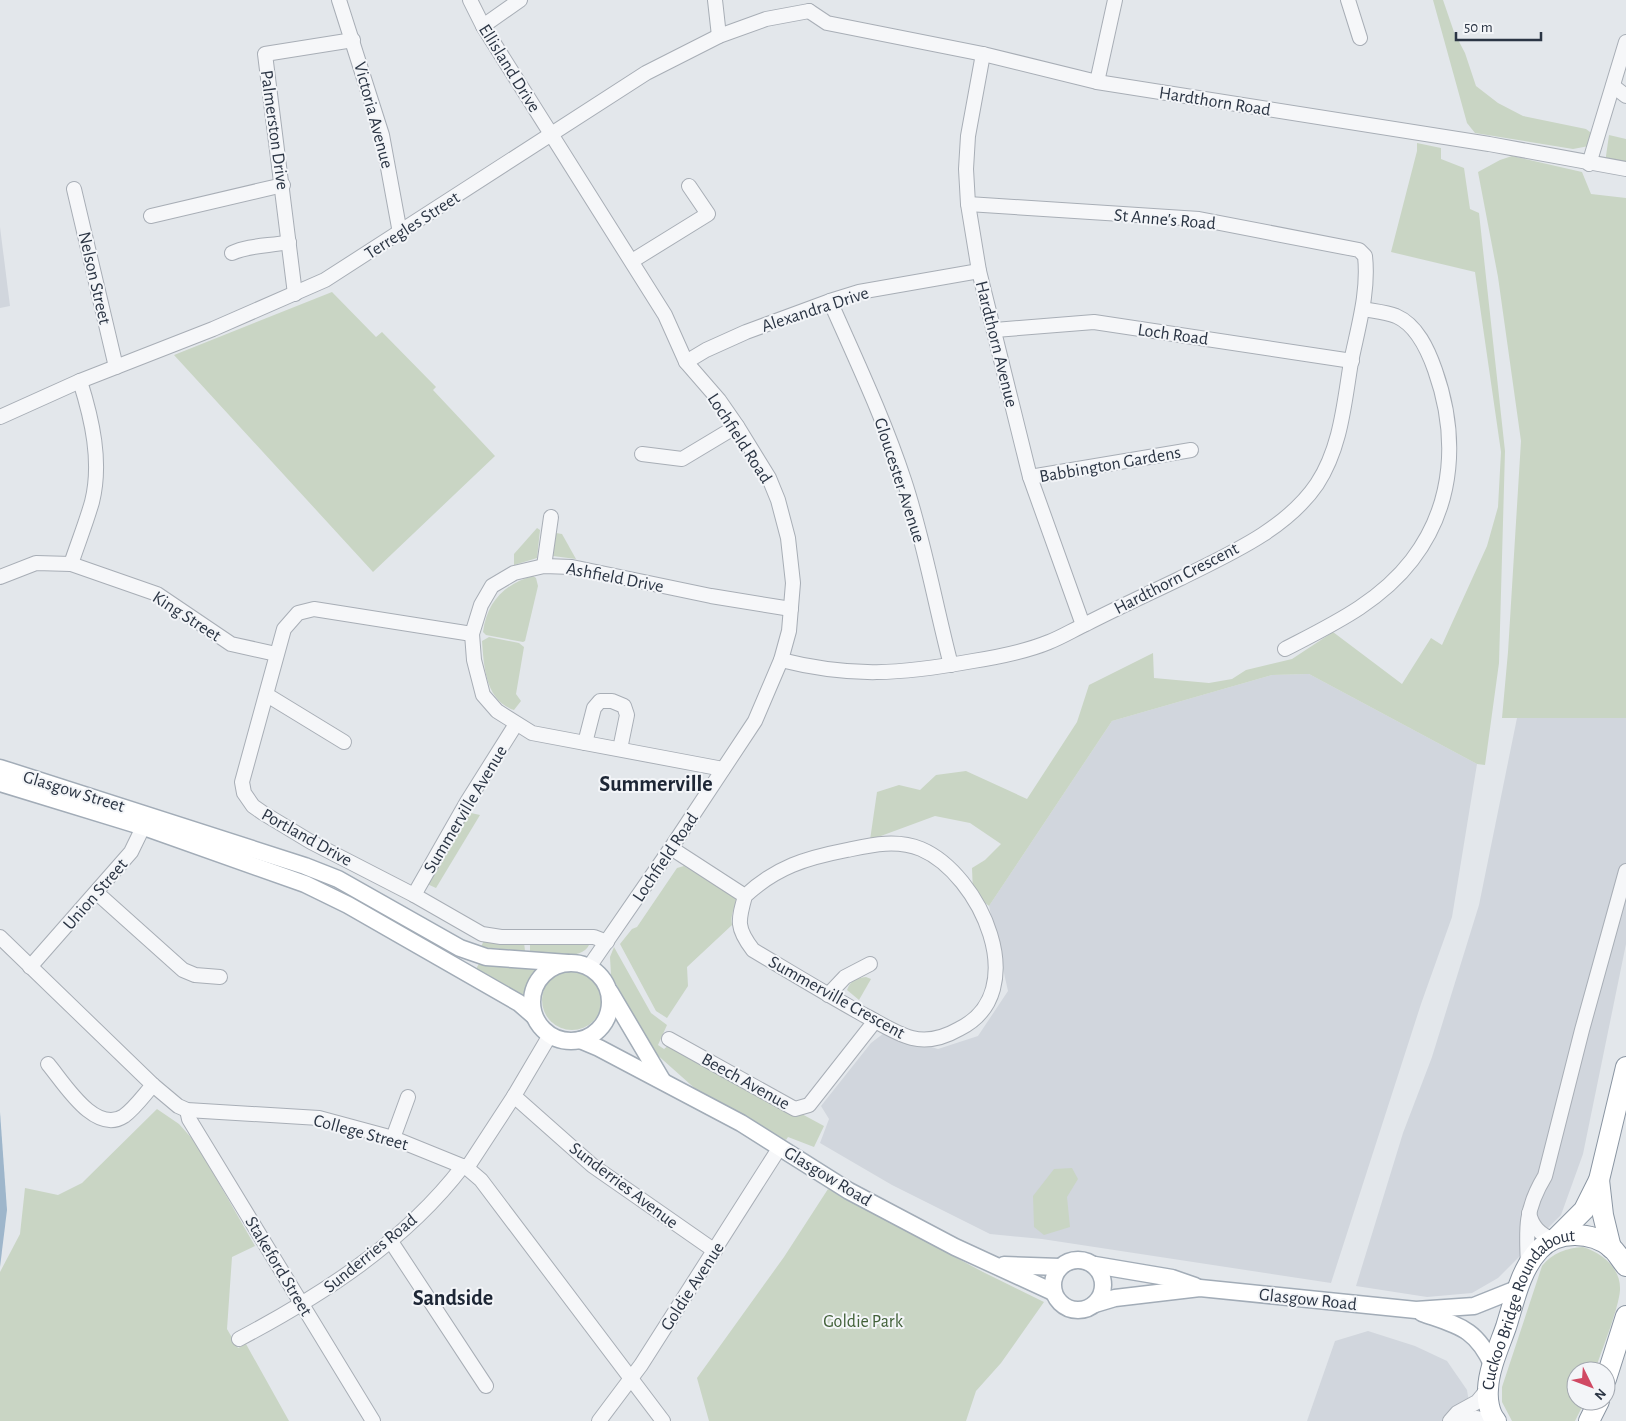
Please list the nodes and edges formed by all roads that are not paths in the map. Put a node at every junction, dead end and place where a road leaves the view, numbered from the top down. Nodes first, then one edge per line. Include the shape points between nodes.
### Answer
1 (339, 0) edge
2 (470, 0) edge
3 (520, 0) edge
4 (715, 0) edge
5 (1115, 0) edge
6 (1348, 0) edge
7 (812, 5) edge
8 (482, 26) junction
9 (719, 36) junction
10 (1360, 38) dead end
11 (353, 40) junction
12 (1626, 42) edge
13 (983, 54) junction
14 (1097, 82) junction
15 (1613, 86) junction
16 (1626, 96) edge
17 (552, 134) junction
18 (1589, 164) junction
19 (1626, 169) edge
20 (283, 185) junction
21 (690, 186) dead end
22 (74, 189) dead end
23 (968, 204) junction
24 (151, 216) dead end
25 (400, 233) junction
26 (289, 242) junction
27 (1359, 250) joint
28 (232, 253) dead end
29 (632, 261) junction
30 (979, 271) junction
31 (295, 294) junction
32 (830, 300) junction
33 (1362, 309) junction
34 (995, 330) junction
35 (1352, 361) junction
36 (686, 362) junction
37 (116, 367) junction
38 (80, 381) junction
39 (0, 417) edge
40 (736, 426) junction
41 (1191, 450) dead end
42 (642, 454) dead end
43 (1030, 477) junction
44 (551, 517) dead end
45 (71, 564) junction
46 (544, 566) junction
47 (0, 577) edge
48 (791, 609) junction
49 (1083, 625) junction
50 (472, 634) junction
51 (1285, 649) dead end
52 (276, 654) junction
53 (781, 660) junction
54 (951, 665) junction
55 (268, 695) junction
56 (516, 724) junction
57 (344, 742) dead end
58 (585, 743) junction
59 (620, 749) junction
60 (0, 768) edge
61 (723, 769) junction
62 (0, 783) edge
63 (146, 821) junction
64 (671, 848) junction
65 (1626, 871) edge
66 (97, 893) junction
67 (414, 895) junction
68 (746, 896) junction
69 (0, 937) edge
70 (606, 942) junction
71 (568, 963) junction
72 (870, 964) dead end
73 (30, 967) junction
74 (589, 967) junction
75 (220, 977) dead end
76 (608, 990) junction
77 (828, 995) junction
78 (534, 1016) junction
79 (875, 1021) junction
80 (550, 1035) junction
81 (669, 1039) dead end
82 (580, 1040) junction
83 (48, 1064) dead end
84 (1626, 1067) edge
85 (663, 1082) junction
86 (153, 1085) junction
87 (514, 1096) junction
88 (408, 1097) dead end
89 (187, 1110) junction
90 (393, 1138) junction
91 (780, 1147) junction
92 (465, 1167) junction
93 (1599, 1180) junction
94 (1529, 1209) junction
95 (1555, 1239) junction
96 (390, 1240) junction
97 (1612, 1248) junction
98 (715, 1251) junction
99 (996, 1264) junction
100 (1095, 1265) junction
101 (1528, 1265) junction
102 (1626, 1266) edge
103 (1060, 1267) junction
104 (1200, 1288) junction
105 (1519, 1288) junction
106 (1054, 1292) junction
107 (1095, 1304) junction
108 (302, 1305) junction
109 (1416, 1310) junction
110 (1626, 1316) edge
111 (239, 1339) dead end
112 (1616, 1361) edge
113 (1493, 1366) junction
114 (630, 1378) junction
115 (486, 1386) dead end
116 (1487, 1390) junction
117 (372, 1421) edge
118 (599, 1421) edge
119 (663, 1421) edge
120 (1450, 1421) edge
121 (1460, 1421) edge
122 (1491, 1421) edge
123 (1496, 1421) edge

1 - 11 street, Victoria Avenue
2 - 8 street, Ellisland Drive
3 - 8 street
4 - 9 street
5 - 14 street
6 - 10 street
7 - 9 street, Terregles Street
7 - 13 street, Hardthorn Road via 827,23
8 - 17 street, Ellisland Drive
9 - 17 street, Terregles Street via 646,73
11 - 20 street, Palmerston Drive via 265,54
11 - 25 street, Victoria Avenue via 382,135
12 - 15 street
13 - 14 street, Hardthorn Road
13 - 23 street, Hardthorn Avenue via 968,136
14 - 18 street, Hardthorn Road via 1453,138
15 - 16 street
15 - 18 street
17 - 25 street, Terregles Street
17 - 29 street, Lochfield Road
18 - 19 street, Hardthorn Road
20 - 24 street
20 - 26 street, Palmerston Drive
21 - 29 street via 708,214
22 - 37 street, Nelson Street
23 - 27 street, St Anne's Road via 1199,219
23 - 30 street, Hardthorn Avenue
25 - 31 street, Terregles Street via 343,270
26 - 28 street via 244,247
26 - 31 street, Palmerston Drive
27 - 33 street, Hardthorn Crescent via 1365,256 1367,272
29 - 36 street, Lochfield Road via 665,315
30 - 32 street, Alexandra Drive
30 - 34 street, Hardthorn Avenue
31 - 37 street, Terregles Street
32 - 36 street, Alexandra Drive via 746,332
32 - 54 street, Gloucester Avenue via 889,436 904,481
33 - 35 street, Hardthorn Crescent
33 - 51 street via 1396,316 1416,333 1429,351 1443,391 1450,430 1449,471 1443,501 1433,529 1411,561 1383,589 1356,612
34 - 35 street, Loch Road via 1094,322
34 - 43 street, Hardthorn Avenue
35 - 49 street, Hardthorn Crescent via 1340,430 1331,459 1299,507 1222,558
36 - 40 street, Lochfield Road via 719,400
37 - 38 street, Terregles Street
38 - 39 street, Terregles Street
38 - 45 street via 90,412 95,481 92,501
40 - 42 street via 682,459
40 - 48 street, Lochfield Road via 769,478 778,500 789,547 793,583
41 - 43 street, Babbington Gardens
43 - 49 street, Hardthorn Avenue
44 - 46 street
45 - 47 street, King Street via 36,563
45 - 52 street, King Street via 157,594 230,644
46 - 48 street, Ashfield Drive via 572,567
46 - 50 street, Ashfield Drive via 514,573 492,586 481,605
48 - 53 street, Lochfield Road
49 - 54 street, Hardthorn Crescent via 1049,642
50 - 52 street, Portland Drive via 314,609 298,613 290,620
50 - 56 street, Ashfield Drive via 474,660 483,695 497,711
52 - 55 street, Portland Drive
53 - 54 street, Hardthorn Crescent via 816,669 852,673 904,672
53 - 61 street, Lochfield Road via 755,721
55 - 57 street
55 - 67 street, Portland Drive via 242,782 244,793 253,806 312,842
56 - 58 street, Ashfield Drive via 532,733
56 - 67 street, Summerville Avenue
58 - 59 street, Ashfield Drive
58 - 59 street via 594,708 600,701 612,701 624,706 627,714
59 - 61 street, Ashfield Drive
60 - 63 main road, Glasgow Street
61 - 64 street, Lochfield Road
62 - 63 main road, Glasgow Street
63 - 66 street, Union Street via 131,852
63 - 71 main road via 268,852 338,879 460,948 486,957
63 - 78 main road via 314,888 519,1003
64 - 68 street
64 - 70 street, Lochfield Road
65 - 94 street via 1545,1176 1533,1194
66 - 73 street, Union Street
66 - 75 street via 183,970
67 - 70 street, Portland Drive via 482,934 518,938 594,937
68 - 77 street, Summerville Crescent via 738,921 742,936 753,950
68 - 79 street, Summerville Crescent via 762,880 780,869 834,852 884,843 920,849 944,863 975,901 989,935 997,959 991,999 964,1027 933,1039 912,1038
69 - 73 street
70 - 74 street, Lochfield Road
71 - 74 main road
71 - 78 main road via 546,972 538,981 533,992
72 - 77 street via 845,977
73 - 86 street
74 - 76 main road
76 - 82 main road via 608,1016 592,1035
76 - 85 main road
77 - 79 street, Summerville Crescent
78 - 80 main road
79 - 81 street, Beech Avenue via 809,1105 795,1109
80 - 82 main road
80 - 87 street, Sunderries Road
82 - 85 main road, Glasgow Road
83 - 86 street via 86,1110 104,1120 123,1116
84 - 93 highway
85 - 91 main road, Glasgow Road
86 - 89 street
87 - 92 street, Sunderries Road
87 - 98 street, Sunderries Avenue via 593,1166
88 - 90 street
89 - 90 street, College Street via 319,1118
89 - 108 street, Stakeford Street via 189,1119
90 - 92 street, College Street
91 - 98 street, Goldie Avenue
91 - 99 main road, Glasgow Road via 849,1191 955,1247
92 - 96 street, Sunderries Road
92 - 114 street, College Street via 481,1180
93 - 95 highway via 1584,1210
93 - 97 highway via 1603,1215
94 - 95 street via 1534,1226 1543,1235
94 - 101 street via 1526,1221
95 - 97 highway, Cuckoo Bridge Roundabout via 1579,1234
95 - 101 highway, Cuckoo Bridge Roundabout via 1539,1250
96 - 108 street, Sunderries Road
96 - 115 street
97 - 102 highway, Cuckoo Bridge Roundabout
98 - 114 street, Goldie Avenue via 642,1365
99 - 103 main road, Glasgow Road
99 - 106 main road, Glasgow Road
100 - 103 main road via 1077,1259
100 - 104 main road, Glasgow Road via 1172,1278
100 - 107 main road via 1104,1289
101 - 105 highway, Cuckoo Bridge Roundabout
103 - 106 main road via 1053,1278
104 - 107 main road, Glasgow Road via 1115,1298
104 - 109 main road, Glasgow Road
105 - 109 main road, Glasgow Road via 1474,1306
105 - 113 highway, Cuckoo Bridge Roundabout
106 - 107 main road via 1060,1303 1073,1310
108 - 111 street, Sunderries Road
108 - 117 street, Stakeford Street
109 - 113 main road, Glasgow Road via 1459,1326 1474,1336 1484,1347
110 - 112 highway
113 - 116 highway, Cuckoo Bridge Roundabout
114 - 118 street, Goldie Avenue
114 - 119 street, College Street
116 - 120 street via 1477,1402 1457,1413
116 - 123 highway, Cuckoo Bridge Roundabout via 1491,1415
121 - 122 street via 1477,1418

